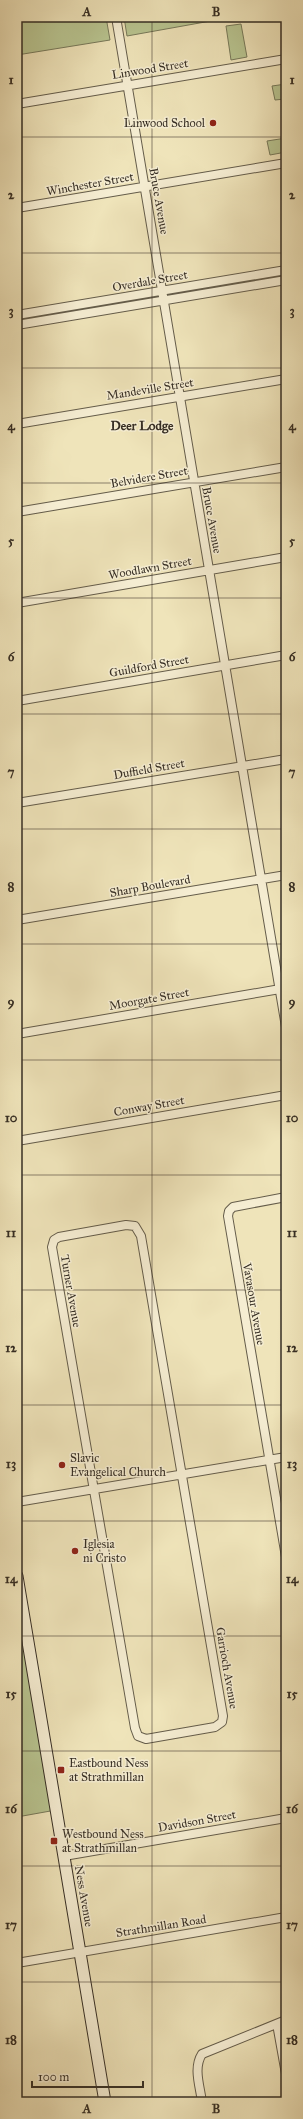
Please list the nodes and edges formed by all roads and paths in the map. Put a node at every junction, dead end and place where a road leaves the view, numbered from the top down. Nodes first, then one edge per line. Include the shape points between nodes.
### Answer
1 (116, 17) edge
2 (286, 59) edge
3 (127, 85) junction
4 (17, 104) edge
5 (286, 163) edge
6 (144, 187) junction
7 (17, 208) edge
8 (286, 270) edge
9 (286, 280) edge
10 (162, 291) junction
11 (163, 301) junction
12 (17, 315) edge
13 (17, 325) edge
14 (286, 379) edge
15 (180, 397) junction
16 (17, 424) edge
17 (286, 467) edge
18 (194, 482) junction
19 (17, 512) edge
20 (286, 557) edge
21 (209, 570) junction
22 (17, 603) edge
23 (286, 655) edge
24 (225, 666) junction
25 (17, 701) edge
26 (286, 759) edge
27 (242, 766) junction
28 (17, 804) edge
29 (286, 875) edge
30 (261, 879) junction
31 (17, 920) edge
32 (283, 988) edge
33 (286, 1027) edge
34 (17, 1034) edge
35 (286, 1095) edge
36 (17, 1141) edge
37 (286, 1197) edge
38 (286, 1457) edge
39 (269, 1460) junction
40 (182, 1474) junction
41 (93, 1490) junction
42 (17, 1502) edge
43 (286, 1557) edge
44 (17, 1576) edge
45 (286, 1818) edge
46 (64, 1856) junction
47 (286, 1918) edge
48 (81, 1952) junction
49 (17, 1963) edge
50 (286, 2020) edge
51 (277, 2024) junction
52 (286, 2074) edge
53 (105, 2102) edge
54 (202, 2102) edge

1 - 3 street, Bruce Avenue
2 - 3 street, Linwood Street
3 - 4 street, Linwood Street
3 - 6 street, Bruce Avenue
5 - 6 street, Winchester Street
6 - 7 street, Winchester Street
6 - 10 street, Bruce Avenue
8 - 10 street, Overdale Street
9 - 11 street, Overdale Street
10 - 11 street, Bruce Avenue
10 - 12 street, Overdale Street
11 - 13 street, Overdale Street
11 - 15 street, Bruce Avenue
14 - 15 street, Mandeville Street
15 - 16 street, Mandeville Street
15 - 18 street, Bruce Avenue
17 - 18 street, Belvidere Street
18 - 19 street, Belvidere Street
18 - 21 street, Bruce Avenue
20 - 21 street, Woodlawn Street
21 - 22 street, Woodlawn Street
21 - 24 street, Bruce Avenue
23 - 24 street, Guildford Street
24 - 25 street, Guildford Street
24 - 27 street, Bruce Avenue
26 - 27 street, Duffield Street
27 - 28 street, Duffield Street
27 - 30 street, Bruce Avenue
29 - 30 street, Sharp Boulevard
30 - 31 street, Sharp Boulevard
30 - 32 street, Bruce Avenue
32 - 33 street, Bruce Avenue
32 - 34 street, Moorgate Street
35 - 36 street, Conway Street
37 - 39 street, Vavasour Avenue via 233,1207 228,1216
38 - 39 street
39 - 40 street
39 - 43 street
40 - 41 street
40 - 41 street, Garrioch Avenue via 223,1716 222,1722 215,1727 143,1738 135,1731
40 - 41 street, Turner Avenue via 141,1236 135,1226 126,1225 59,1237 54,1240 52,1248
41 - 42 street
44 - 46 main road, Ness Avenue
45 - 46 street, Davidson Street
46 - 48 main road, Ness Avenue
47 - 48 street, Strathmillan Road
48 - 49 street, Strathmillan Road
48 - 53 main road, Ness Avenue
50 - 51 street
51 - 52 street
51 - 54 street via 202,2054 197,2067

